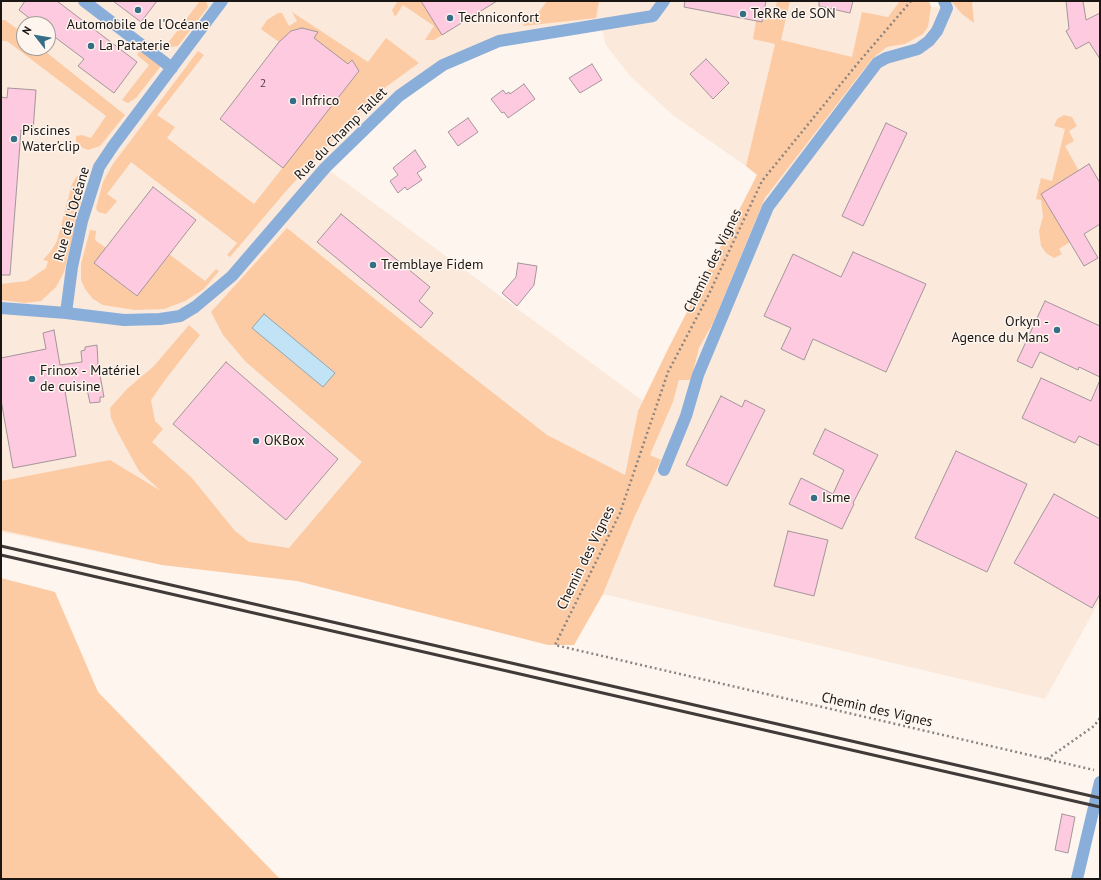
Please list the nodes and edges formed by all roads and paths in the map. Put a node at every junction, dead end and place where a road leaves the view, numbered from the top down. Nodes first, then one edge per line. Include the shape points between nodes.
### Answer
1 (84, 1) edge
2 (222, 1) edge
3 (664, 1) edge
4 (911, 1) edge
5 (944, 1) edge
6 (172, 68) junction
7 (1, 308) edge
8 (66, 313) junction
9 (664, 470) dead end
10 (1100, 718) edge
11 (1047, 759) junction
12 (1100, 772) edge
13 (1100, 782) edge
14 (1077, 879) edge

1 - 6 street
2 - 6 street, Rue de L'Océane
3 - 8 street, Rue du Champ Tallet via 653,16 499,42 443,65 399,96 326,168 232,276 180,316 160,320 124,320
4 - 11 path, Chemin des Vignes via 762,181 708,296 668,372 620,513 555,645
5 - 9 street via 947,8 938,31 930,41 918,49 877,63 768,207 698,375 686,416
6 - 8 street, Rue de L'Océane via 99,167 82,221
7 - 8 street
10 - 11 path via 1094,726
11 - 12 path, Chemin des Vignes
13 - 14 street

